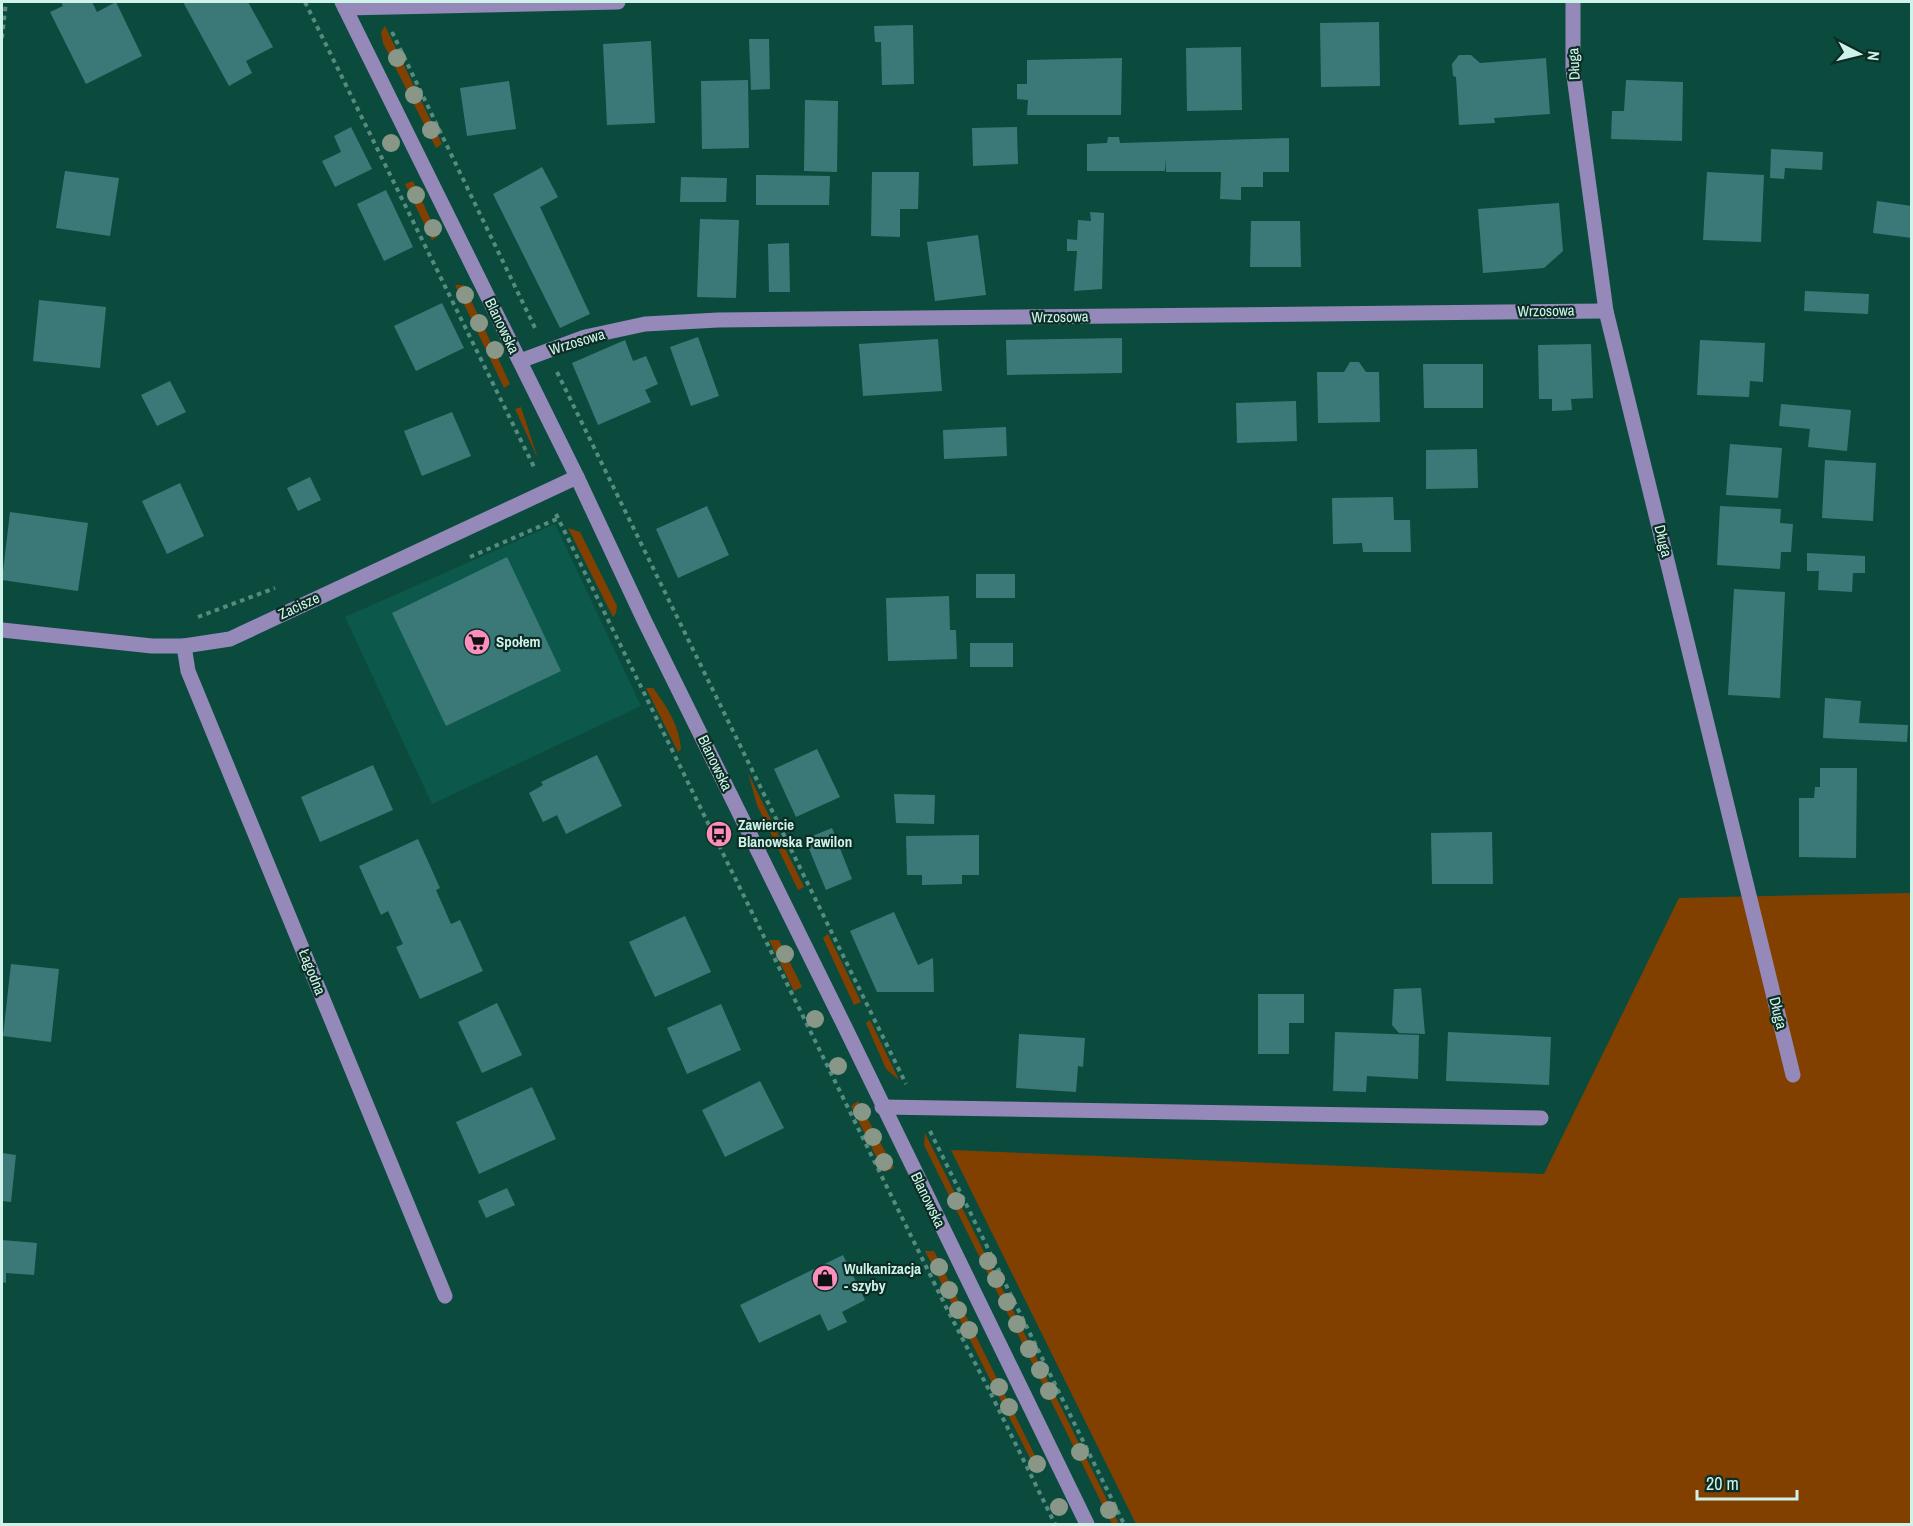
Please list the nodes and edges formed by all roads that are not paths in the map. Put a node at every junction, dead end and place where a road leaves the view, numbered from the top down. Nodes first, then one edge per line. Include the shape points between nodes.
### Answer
1 (618, 2) edge
2 (1573, 2) edge
3 (344, 5) edge
4 (1606, 310) junction
5 (520, 361) junction
6 (577, 477) junction
7 (2, 630) edge
8 (184, 646) junction
9 (1793, 1075) dead end
10 (882, 1107) junction
11 (1541, 1118) dead end
12 (445, 1296) dead end
13 (1086, 1524) edge

1 - 3 street
2 - 4 street, Długa via 1573,69
3 - 5 street, Blanowska
4 - 5 street, Wrzosowa via 718,320 645,324 585,337
4 - 9 street, Długa
5 - 6 street, Blanowska
6 - 8 street, Zacisze via 230,639
6 - 10 street, Blanowska
7 - 8 street, Zacisze
8 - 12 street, Łagodna via 188,671
10 - 11 street
10 - 13 street, Blanowska

